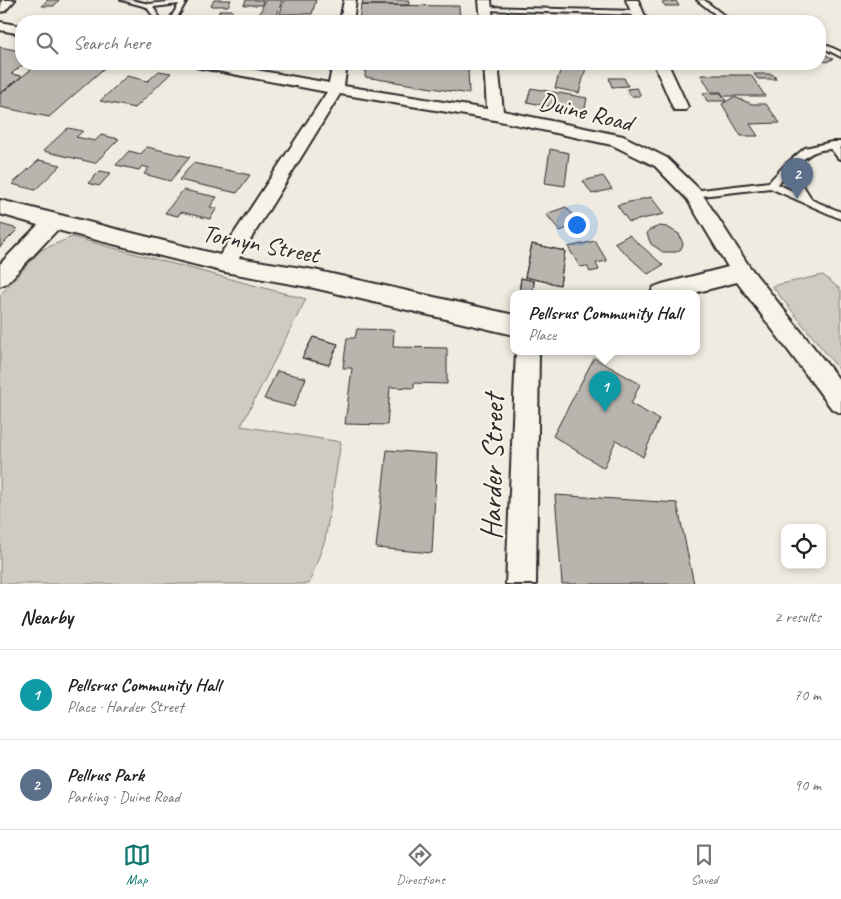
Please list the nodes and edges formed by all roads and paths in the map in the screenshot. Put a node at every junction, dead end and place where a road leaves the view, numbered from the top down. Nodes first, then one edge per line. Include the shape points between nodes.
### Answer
1 (9, 0) edge
2 (124, 0) edge
3 (350, 0) edge
4 (632, 0) edge
5 (700, 0) edge
6 (183, 1) edge
7 (149, 6) junction
8 (0, 8) edge
9 (486, 10) edge
10 (155, 15) edge
11 (175, 15) edge
12 (348, 15) edge
13 (596, 15) edge
14 (639, 15) edge
15 (720, 15) edge
16 (0, 26) edge
17 (15, 29) edge
18 (826, 47) edge
19 (841, 55) edge
20 (233, 70) edge
21 (339, 70) edge
22 (492, 70) edge
23 (664, 70) edge
24 (336, 89) junction
25 (680, 107) dead end
26 (496, 115) junction
27 (836, 145) edge
28 (841, 156) edge
29 (788, 167) junction
30 (771, 185) junction
31 (693, 194) junction
32 (808, 200) junction
33 (0, 207) edge
34 (841, 216) edge
35 (53, 222) junction
36 (225, 264) junction
37 (742, 272) junction
38 (0, 277) edge
39 (673, 290) edge
40 (510, 324) edge
41 (527, 355) edge
42 (841, 401) edge
43 (521, 584) edge

1 - 8 street
2 - 7 lane
3 - 12 street
4 - 14 street
5 - 15 lane
6 - 7 lane
6 - 11 lane
7 - 10 lane
9 - 13 lane
16 - 17 street
18 - 19 lane
20 - 24 street, Duine Road
21 - 24 street
22 - 26 street
23 - 25 street
24 - 26 street, Duine Road
24 - 36 street
26 - 31 street, Duine Road via 617,140 662,162
27 - 28 lane
27 - 29 lane via 808,150
29 - 30 lane
29 - 32 lane
30 - 31 lane
30 - 32 lane
31 - 37 street, Duine Road
32 - 34 lane
33 - 35 street, Tornyn Street
35 - 36 street, Tornyn Street
35 - 38 street
36 - 40 street, Tornyn Street via 314,280
37 - 39 street
37 - 42 street, Duine Road
41 - 43 street, Harder Street

